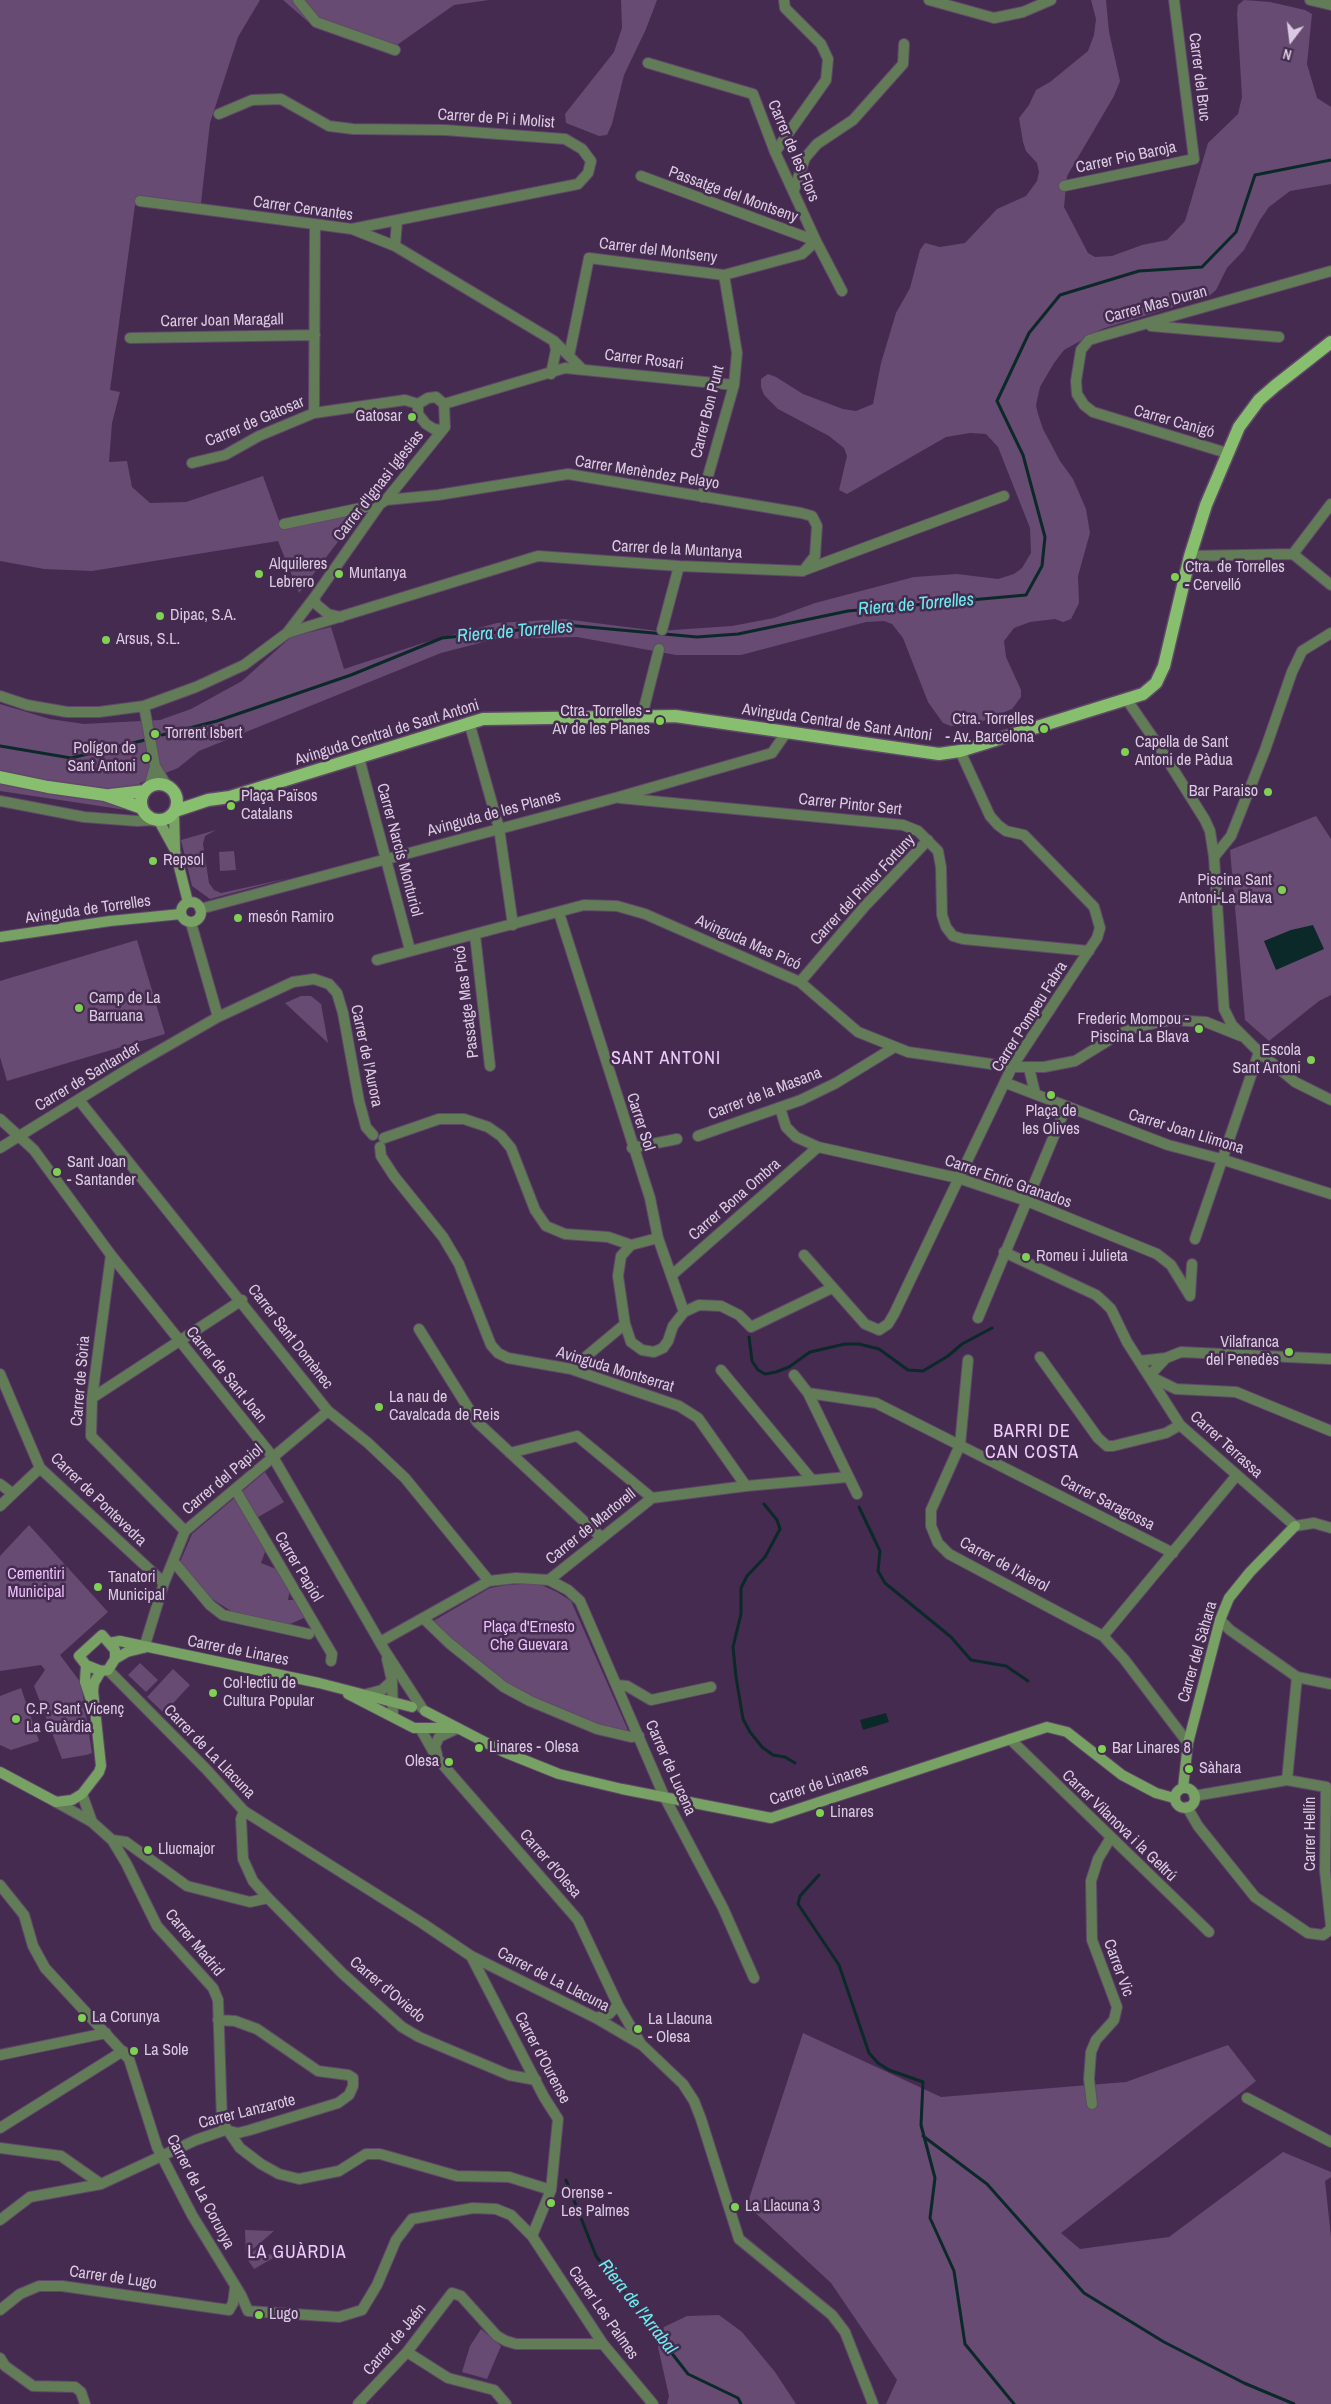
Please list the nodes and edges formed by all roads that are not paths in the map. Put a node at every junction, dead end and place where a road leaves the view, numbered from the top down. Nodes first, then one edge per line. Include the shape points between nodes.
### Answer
1 (298, 0) edge
2 (784, 0) edge
3 (929, 0) edge
4 (1051, 0) edge
5 (1174, 0) edge
6 (1310, 0) edge
7 (1331, 5) edge
8 (904, 44) dead end
9 (395, 50) dead end
10 (648, 63) dead end
11 (219, 114) dead end
12 (775, 152) junction
13 (1194, 159) joint
14 (641, 176) dead end
15 (1064, 186) dead end
16 (794, 190) junction
17 (140, 201) dead end
18 (396, 221) junction
19 (315, 226) junction
20 (352, 229) junction
21 (816, 241) junction
22 (395, 246) junction
23 (1331, 271) edge
24 (724, 275) junction
25 (842, 291) dead end
26 (1146, 325) junction
27 (315, 335) junction
28 (1279, 337) dead end
29 (130, 338) dead end
30 (554, 341) junction
31 (1331, 342) edge
32 (569, 356) junction
33 (581, 368) junction
34 (551, 374) junction
35 (734, 385) junction
36 (418, 404) junction
37 (444, 404) junction
38 (314, 413) junction
39 (1113, 420) joint
40 (442, 430) junction
41 (1227, 453) junction
42 (192, 463) dead end
43 (1004, 496) dead end
44 (702, 497) junction
45 (383, 502) junction
46 (1331, 504) edge
47 (284, 524) dead end
48 (1293, 554) junction
49 (1190, 556) junction
50 (679, 566) junction
51 (802, 572) junction
52 (1331, 585) edge
53 (314, 598) junction
54 (344, 617) junction
55 (662, 630) dead end
56 (287, 633) junction
57 (1331, 633) edge
58 (658, 649) dead end
59 (0, 696) edge
60 (1127, 700) junction
61 (144, 706) junction
62 (642, 716) junction
63 (469, 722) junction
64 (786, 733) junction
65 (960, 751) junction
66 (359, 758) junction
67 (155, 766) junction
68 (0, 777) edge
69 (147, 789) junction
70 (171, 790) junction
71 (105, 795) junction
72 (614, 798) junction
73 (208, 800) junction
74 (0, 801) edge
75 (142, 808) junction
76 (175, 812) junction
77 (157, 820) junction
78 (500, 828) junction
79 (1210, 832) junction
80 (1231, 836) junction
81 (928, 840) junction
82 (175, 850) junction
83 (386, 857) junction
84 (1214, 857) junction
85 (188, 902) junction
86 (200, 909) junction
87 (559, 912) junction
88 (180, 914) junction
89 (191, 922) junction
90 (512, 925) junction
91 (474, 935) junction
92 (0, 937) edge
93 (410, 950) junction
94 (1089, 951) junction
95 (377, 960) dead end
96 (800, 982) junction
97 (1224, 1009) junction
98 (218, 1017) junction
99 (1206, 1022) junction
100 (1241, 1036) junction
101 (894, 1048) junction
102 (1258, 1052) junction
103 (490, 1066) dead end
104 (1012, 1067) junction
105 (1029, 1068) junction
106 (1006, 1083) junction
107 (1035, 1093) junction
108 (80, 1100) junction
109 (1331, 1100) edge
110 (1066, 1107) junction
111 (780, 1108) junction
112 (0, 1119) edge
113 (18, 1136) junction
114 (698, 1136) dead end
115 (677, 1139) dead end
116 (382, 1143) junction
117 (818, 1147) junction
118 (0, 1148) edge
119 (632, 1148) junction
120 (1221, 1159) junction
121 (958, 1178) junction
122 (1331, 1194) edge
123 (1027, 1201) junction
124 (658, 1238) junction
125 (1195, 1239) dead end
126 (632, 1245) junction
127 (1004, 1252) junction
128 (111, 1255) junction
129 (804, 1255) dead end
130 (1192, 1264) dead end
131 (672, 1275) junction
132 (832, 1288) junction
133 (242, 1300) junction
134 (684, 1312) junction
135 (978, 1318) dead end
136 (625, 1324) junction
137 (419, 1329) dead end
138 (180, 1341) junction
139 (1040, 1357) dead end
140 (1166, 1358) junction
141 (1331, 1359) edge
142 (968, 1360) dead end
143 (1139, 1361) junction
144 (571, 1369) junction
145 (722, 1370) dead end
146 (0, 1374) edge
147 (794, 1375) dead end
148 (1149, 1376) junction
149 (1176, 1389) junction
150 (808, 1393) junction
151 (1161, 1397) junction
152 (92, 1398) junction
153 (328, 1411) junction
154 (1180, 1425) junction
155 (1331, 1430) edge
156 (960, 1445) junction
157 (510, 1453) junction
158 (272, 1457) junction
159 (40, 1468) junction
160 (1236, 1475) junction
161 (848, 1477) junction
162 (812, 1480) junction
163 (0, 1484) edge
164 (746, 1486) junction
165 (235, 1489) junction
166 (12, 1493) junction
167 (857, 1494) dead end
168 (652, 1498) junction
169 (0, 1506) edge
170 (1296, 1526) junction
171 (1331, 1528) edge
172 (185, 1531) junction
173 (602, 1538) junction
174 (1172, 1553) junction
175 (173, 1561) junction
176 (549, 1580) junction
177 (489, 1581) junction
178 (164, 1583) junction
179 (423, 1618) junction
180 (1220, 1620) junction
181 (308, 1634) dead end
182 (1103, 1636) junction
183 (108, 1643) junction
184 (383, 1647) junction
185 (144, 1648) junction
186 (115, 1659) junction
187 (331, 1661) dead end
188 (86, 1665) junction
189 (104, 1670) junction
190 (1297, 1677) junction
191 (392, 1681) junction
192 (326, 1684) junction
193 (1331, 1684) edge
194 (617, 1685) junction
195 (712, 1687) dead end
196 (367, 1694) junction
197 (392, 1701) junction
198 (93, 1705) junction
199 (420, 1709) junction
200 (393, 1716) junction
201 (408, 1724) junction
202 (421, 1728) junction
203 (458, 1728) junction
204 (639, 1736) junction
205 (1010, 1739) junction
206 (1188, 1743) junction
207 (437, 1758) junction
208 (0, 1772) edge
209 (1287, 1780) junction
210 (1183, 1788) junction
211 (82, 1794) junction
212 (664, 1796) junction
213 (1194, 1796) junction
214 (1174, 1798) junction
215 (56, 1802) junction
216 (1187, 1807) junction
217 (244, 1811) junction
218 (92, 1822) junction
219 (1110, 1839) junction
220 (112, 1840) junction
221 (0, 1885) edge
222 (268, 1898) junction
223 (1328, 1930) edge
224 (1209, 1932) dead end
225 (471, 1956) junction
226 (754, 1978) dead end
227 (618, 2005) junction
228 (596, 2018) junction
229 (218, 2020) junction
230 (106, 2032) junction
231 (642, 2045) junction
232 (123, 2051) junction
233 (0, 2055) edge
234 (536, 2080) junction
235 (1247, 2098) dead end
236 (1092, 2104) dead end
237 (0, 2128) edge
238 (225, 2130) junction
239 (1331, 2142) edge
240 (0, 2148) edge
241 (163, 2157) junction
242 (102, 2184) junction
243 (551, 2190) junction
244 (0, 2220) edge
245 (532, 2236) junction
246 (235, 2288) junction
247 (0, 2310) edge
248 (603, 2344) junction
249 (407, 2352) junction
250 (0, 2358) edge
251 (84, 2404) edge
252 (358, 2404) edge
253 (506, 2404) edge
254 (653, 2404) edge
255 (873, 2404) edge

1 - 9 street via 316,22
2 - 12 street via 785,8 821,44 828,59 826,80
3 - 4 street via 994,18 1023,12
5 - 13 street, Carrer del Bruc
6 - 7 street
8 - 16 street via 903,64 853,120 816,144 805,158
10 - 12 street, Carrer de les Flors via 753,94
11 - 18 street, Carrer de Pi i Molist via 252,100 281,99 329,126 353,130 445,130 565,139 582,149 591,160 588,173 578,184
12 - 16 street, Carrer de les Flors
13 - 15 street, Carrer Pio Baroja
14 - 21 street, Passatge del Montseny
16 - 21 street, Carrer de les Flors
17 - 19 street, Carrer Cervantes
18 - 20 street, Carrer de Pi i Molist
18 - 22 street
19 - 20 street, Carrer Cervantes
19 - 27 street
20 - 22 street, Carrer Cervantes
21 - 24 street, Carrer del Montseny via 802,254
21 - 25 street, Carrer de les Flors
22 - 30 street, Carrer Cervantes
23 - 26 street, Carrer Mas Duran
24 - 32 street, Carrer del Montseny via 589,258
24 - 35 street, Carrer Bon Punt via 737,353
26 - 28 street
26 - 39 street, Carrer Mas Duran via 1089,340 1081,350 1077,394 1093,412
27 - 29 street, Carrer Joan Maragall
27 - 38 street
30 - 32 street, Carrer Cervantes
30 - 34 street via 556,350
31 - 41 main road, Avinguda Central de Sant Antoni via 1259,400 1239,427
32 - 33 street, Carrer Cervantes
33 - 34 street, Carrer Rosari via 565,368
33 - 35 street, Carrer Rosari
34 - 37 street, Carrer de Gatosar
35 - 44 street, Carrer Bon Punt
36 - 37 street, Carrer de Gatosar via 436,397
36 - 38 street, Carrer de Gatosar via 405,400
36 - 40 street via 418,414 426,424
37 - 40 street via 445,426
38 - 42 street, Carrer de Gatosar via 259,436 225,455
39 - 41 street, Carrer Canigó
40 - 45 street, Carrer d'Ignasi Iglesias
41 - 49 main road, Avinguda Central de Sant Antoni
43 - 51 street, Carrer de la Muntanya
44 - 45 street, Carrer Menèndez Pelayo via 568,474
44 - 51 street, Carrer Menèndez Pelayo via 812,516 817,526 815,556
45 - 47 street, Carrer Menèndez Pelayo
45 - 53 street, Carrer d'Ignasi Iglesias
46 - 48 street
48 - 49 street
48 - 52 street
49 - 60 main road, Avinguda Central de Sant Antoni via 1164,666 1151,689
50 - 51 street, Carrer de la Muntanya
50 - 54 street, Carrer de la Muntanya via 538,556
50 - 55 street
53 - 54 street via 328,614
53 - 56 street, Carrer d'Ignasi Iglesias
54 - 56 street, Carrer de la Muntanya
56 - 61 street via 244,665
57 - 80 street via 1302,651
58 - 62 street
59 - 61 street via 67,712
60 - 65 main road, Avinguda Central de Sant Antoni
60 - 79 street
61 - 67 street
62 - 63 main road, Avinguda Central de Sant Antoni via 483,718
62 - 64 main road, Avinguda Central de Sant Antoni via 682,717
63 - 66 main road, Avinguda Central de Sant Antoni
63 - 78 street
64 - 65 main road, Avinguda Central de Sant Antoni via 930,754
64 - 72 street, Avinguda de les Planes via 772,753
65 - 94 street, Carrer Pompeu Fabra via 990,816 1006,831 1024,835 1094,907 1100,928
66 - 73 main road, Avinguda Central de Sant Antoni via 230,797
66 - 83 street, Carrer Narcís Monturiol
67 - 69 street
67 - 70 street
68 - 71 main road
69 - 70 main road via 158,784
69 - 71 main road
69 - 75 main road
70 - 73 main road, Avinguda Central de Sant Antoni
70 - 76 main road via 178,802
71 - 75 main road
72 - 78 street, Avinguda de les Planes
72 - 81 street, Carrer Pintor Sert via 887,822 918,831
73 - 76 main road, Avinguda Central de Sant Antoni
74 - 77 street via 84,817
75 - 77 main road
76 - 77 main road via 169,818
76 - 82 street
77 - 82 street
78 - 83 street, Avinguda de les Planes
78 - 90 street
79 - 80 street
79 - 84 street
80 - 84 street
81 - 94 street via 938,851 942,916 953,936
81 - 96 street, Carrer del Pintor Fortuny via 865,906
82 - 85 street
83 - 86 street, Avinguda de les Planes
83 - 93 street, Carrer Narcís Monturiol
84 - 97 street
85 - 86 street via 195,903
85 - 88 street
86 - 89 street via 198,919
87 - 90 street, Avinguda Mas Picó
87 - 96 street, Avinguda Mas Picó via 584,905 617,906 645,914
87 - 119 street, Carrer Sol
88 - 89 street
88 - 92 street, Avinguda de Torrelles
89 - 98 street
90 - 91 street, Avinguda Mas Picó
91 - 93 street, Avinguda Mas Picó
91 - 103 street, Passatge Mas Picó
93 - 95 street, Avinguda Mas Picó
94 - 104 street, Carrer Pompeu Fabra
96 - 101 street, Avinguda Mas Picó via 858,1032
97 - 99 street via 1214,1020
97 - 100 street, Avinguda Mas Picó
98 - 108 street, Carrer de Santander
98 - 116 street, Carrer de l'Aurora via 292,982 314,979 329,984 337,993 343,1013 366,1127 373,1136 379,1134
99 - 100 street, Avinguda Mas Picó
99 - 105 street, Avinguda Mas Picó via 1171,1020 1140,1026 1119,1034 1075,1061
100 - 102 street, Avinguda Mas Picó
101 - 104 street, Avinguda Mas Picó
101 - 111 street, Carrer de la Masana via 836,1083
102 - 109 street, Avinguda Mas Picó via 1295,1082
102 - 120 street
104 - 105 street, Avinguda Mas Picó
104 - 106 street, Carrer Pompeu Fabra
105 - 107 street
106 - 107 street, Carrer Joan Llimona
106 - 121 street, Carrer Pompeu Fabra
107 - 110 street, Carrer Joan Llimona
108 - 113 street, Carrer de Santander
108 - 133 street, Carrer Sant Domènec
110 - 120 street, Carrer Joan Llimona via 1168,1145
110 - 123 street
111 - 114 street, Carrer de la Masana
111 - 117 street, Carrer Enric Granados via 786,1127 796,1137
112 - 113 street, Carrer de Sant Joan
113 - 118 street, Carrer de Santander
113 - 128 street, Carrer de Sant Joan via 34,1150
115 - 119 street
116 - 126 street via 439,1119 464,1120 488,1127 511,1148 534,1210 546,1226 566,1234 608,1237
116 - 144 street, Avinguda Montserrat via 381,1156 443,1237 459,1264 491,1345 498,1354
117 - 121 street, Carrer Enric Granados
117 - 131 street, Carrer Bona Ombra
119 - 124 street, Carrer Sol via 650,1198
120 - 122 street, Carrer Joan Llimona
120 - 125 street
121 - 123 street, Carrer Enric Granados
121 - 132 street, Carrer Pompeu Fabra via 888,1324 879,1330 865,1324
123 - 127 street
123 - 130 street, Carrer Enric Granados via 1157,1254 1171,1265 1190,1296
124 - 126 street
124 - 131 street, Carrer Sol
126 - 136 street via 621,1256 618,1276
127 - 135 street
127 - 143 street, Carrer Terrassa via 1096,1295 1111,1309
128 - 138 street, Carrer de Sant Joan
128 - 152 street, Carrer de Sòria
129 - 132 street
131 - 134 street, Carrer Sol
132 - 134 street via 751,1327 739,1315 721,1306 699,1305
133 - 138 street
133 - 153 street, Carrer Sant Domènec
134 - 136 street via 663,1348 654,1352 642,1350 631,1342
136 - 144 street
137 - 157 street via 477,1422
138 - 152 street
138 - 158 street, Carrer de Sant Joan
139 - 154 street via 1107,1446 1166,1434
140 - 141 street via 1181,1352
140 - 143 street
140 - 148 street
142 - 156 street, Carrer de l'Aierol
143 - 148 street, Carrer Terrassa
144 - 164 street, Avinguda Montserrat via 679,1406 698,1418
145 - 162 street
146 - 159 street, Carrer de Pontevedra
147 - 150 street
148 - 149 street
148 - 151 street, Carrer Terrassa
149 - 151 street
149 - 155 street via 1236,1392
150 - 156 street, Carrer Saragossa via 876,1404
150 - 161 street
151 - 154 street, Carrer Terrassa
152 - 172 street, Carrer de Sòria via 91,1436
153 - 158 street, Carrer del Papiol
153 - 177 street, Carrer Sant Domènec via 405,1478
154 - 160 street, Carrer Terrassa
156 - 174 street, Carrer Saragossa
156 - 182 street, Carrer de l'Aierol via 931,1510 931,1526 938,1543 949,1554
157 - 168 street via 577,1436
157 - 173 street
158 - 165 street, Carrer del Papiol
158 - 184 street, Carrer de Sant Joan
159 - 166 street
159 - 178 street, Carrer de Pontevedra
160 - 170 street, Carrer Terrassa
160 - 174 street
161 - 162 street, Carrer de Martorell
161 - 167 street
162 - 164 street, Carrer de Martorell
163 - 166 street
164 - 168 street, Carrer de Martorell
165 - 172 street, Carrer del Papiol
165 - 187 street, Carrer Papiol via 332,1654
166 - 169 street
168 - 173 street, Carrer de Martorell
170 - 171 street via 1314,1523
170 - 180 street, Carrer del Sàhara via 1235,1590
172 - 175 street, Carrer del Papiol
173 - 176 street, Carrer de Martorell
174 - 182 street
175 - 178 street, Carrer del Papiol
175 - 181 street via 223,1616
176 - 177 street, Carrer de Martorell via 516,1578
176 - 194 street, Carrer de Lucena via 580,1601
177 - 179 street, Carrer de Martorell
178 - 185 street, Carrer del Papiol
179 - 184 street, Carrer de Martorell
179 - 204 street via 504,1687 530,1702 597,1729
180 - 190 street
180 - 206 street, Carrer del Sàhara
182 - 206 street, Carrer de l'Aierol via 1124,1658
183 - 185 street, Carrer de Linares via 120,1641
183 - 186 street via 115,1650
183 - 188 street, Carrer de Linares via 102,1636 79,1656
184 - 191 street, Carrer de Sant Joan
184 - 199 street, Carrer de Sant Joan
185 - 186 street, Carrer de Linares
185 - 192 street, Carrer de Linares
186 - 189 street
188 - 189 street
188 - 198 street via 85,1682
189 - 198 street via 94,1683
189 - 217 street, Carrer de La Llacuna via 195,1757
190 - 193 street
190 - 209 street
191 - 196 street via 382,1690
191 - 197 street, Carrer de Sant Joan
192 - 196 street, Carrer de Linares
192 - 200 street, Carrer de Linares
194 - 195 street via 627,1686 651,1700
194 - 204 street, Carrer de Lucena
196 - 197 street, Carrer de Linares
197 - 199 street, Carrer de Linares
197 - 200 street, Carrer de Sant Joan
198 - 211 street via 101,1766
199 - 201 street via 406,1715
199 - 202 street via 427,1722
199 - 203 street, Carrer de Linares
200 - 201 street, Carrer de Linares
201 - 202 street
202 - 203 street, Carrer de Linares
202 - 207 street, Carrer d'Olesa
203 - 207 street via 439,1737 435,1746
203 - 212 street, Carrer de Linares via 504,1752 559,1774
204 - 212 street, Carrer de Lucena
205 - 212 street, Carrer de Linares via 771,1818
205 - 214 street, Carrer de Linares via 1048,1727 1067,1732 1122,1775 1156,1793
205 - 219 street, Carrer Vilanova i la Geltrú
206 - 210 street, Carrer del Sàhara
207 - 227 street, Carrer d'Olesa via 578,1920
208 - 215 street
209 - 213 street, Carrer Hellín
209 - 223 street, Carrer Hellín via 1326,1787
210 - 213 street via 1191,1790
210 - 214 street
211 - 215 street via 72,1800
211 - 218 street, Carrer Madrid
212 - 226 street, Carrer de Lucena via 723,1908
213 - 216 street via 1192,1804
214 - 216 street via 1179,1806
215 - 218 street, Carrer Madrid
216 - 223 street via 1254,1898 1308,1933
217 - 222 street, Carrer d'Oviedo via 241,1819 244,1859 253,1880
217 - 225 street, Carrer de La Llacuna
218 - 220 street, Carrer Madrid
219 - 224 street, Carrer Vilanova i la Geltrú
219 - 236 street, Carrer Vic via 1098,1859 1091,1881 1092,1940 1117,2007 1114,2020 1096,2040 1091,2052 1089,2079
220 - 222 street via 126,1842 187,1886 250,1902
220 - 229 street, Carrer Madrid via 157,1926 213,1988 218,2000
221 - 230 street, Carrer de La Corunya via 24,1915 33,1946 45,1968
222 - 234 street, Carrer d'Oviedo via 342,1973 402,2027 509,2075
225 - 228 street, Carrer de La Llacuna
225 - 234 street, Carrer d'Ourense
227 - 228 street via 609,2014
227 - 231 street, Carrer d'Olesa
228 - 231 street, Carrer de La Llacuna
229 - 238 street, Carrer Madrid
229 - 238 street, Carrer Lanzarote via 235,2021 258,2029 318,2072 353,2078 349,2095 338,2103 238,2133
230 - 232 street, Carrer de La Corunya
230 - 233 street
231 - 255 street, Carrer de La Llacuna via 683,2084 694,2101 739,2239 832,2315 845,2332
232 - 237 street
232 - 241 street, Carrer de La Corunya via 129,2059
234 - 243 street, Carrer d'Ourense via 558,2119
235 - 239 street
238 - 241 street, Carrer Lanzarote
238 - 243 street via 240,2148 261,2164 299,2179 339,2171 366,2154 380,2154 457,2176 509,2177
240 - 242 street via 61,2156
241 - 242 street, Carrer Lanzarote
241 - 246 street, Carrer de La Corunya via 192,2215
242 - 244 street, Carrer Lanzarote via 30,2198
243 - 245 street, Carrer d'Ourense
245 - 246 street, Carrer de La Corunya via 511,2215 496,2210 473,2208 412,2220 396,2240 377,2285 362,2310 338,2317 248,2311
245 - 248 street, Carrer Les Palmes
246 - 247 street, Carrer de Lugo via 233,2303 228,2310 62,2286 39,2286 20,2294
248 - 249 street, Carrer de Jaén via 516,2344 506,2341 497,2336 461,2296 452,2293
248 - 254 street, Carrer Les Palmes
249 - 252 street, Carrer de Jaén
249 - 253 street via 448,2378 494,2390
250 - 251 street via 33,2386 74,2387 81,2392

